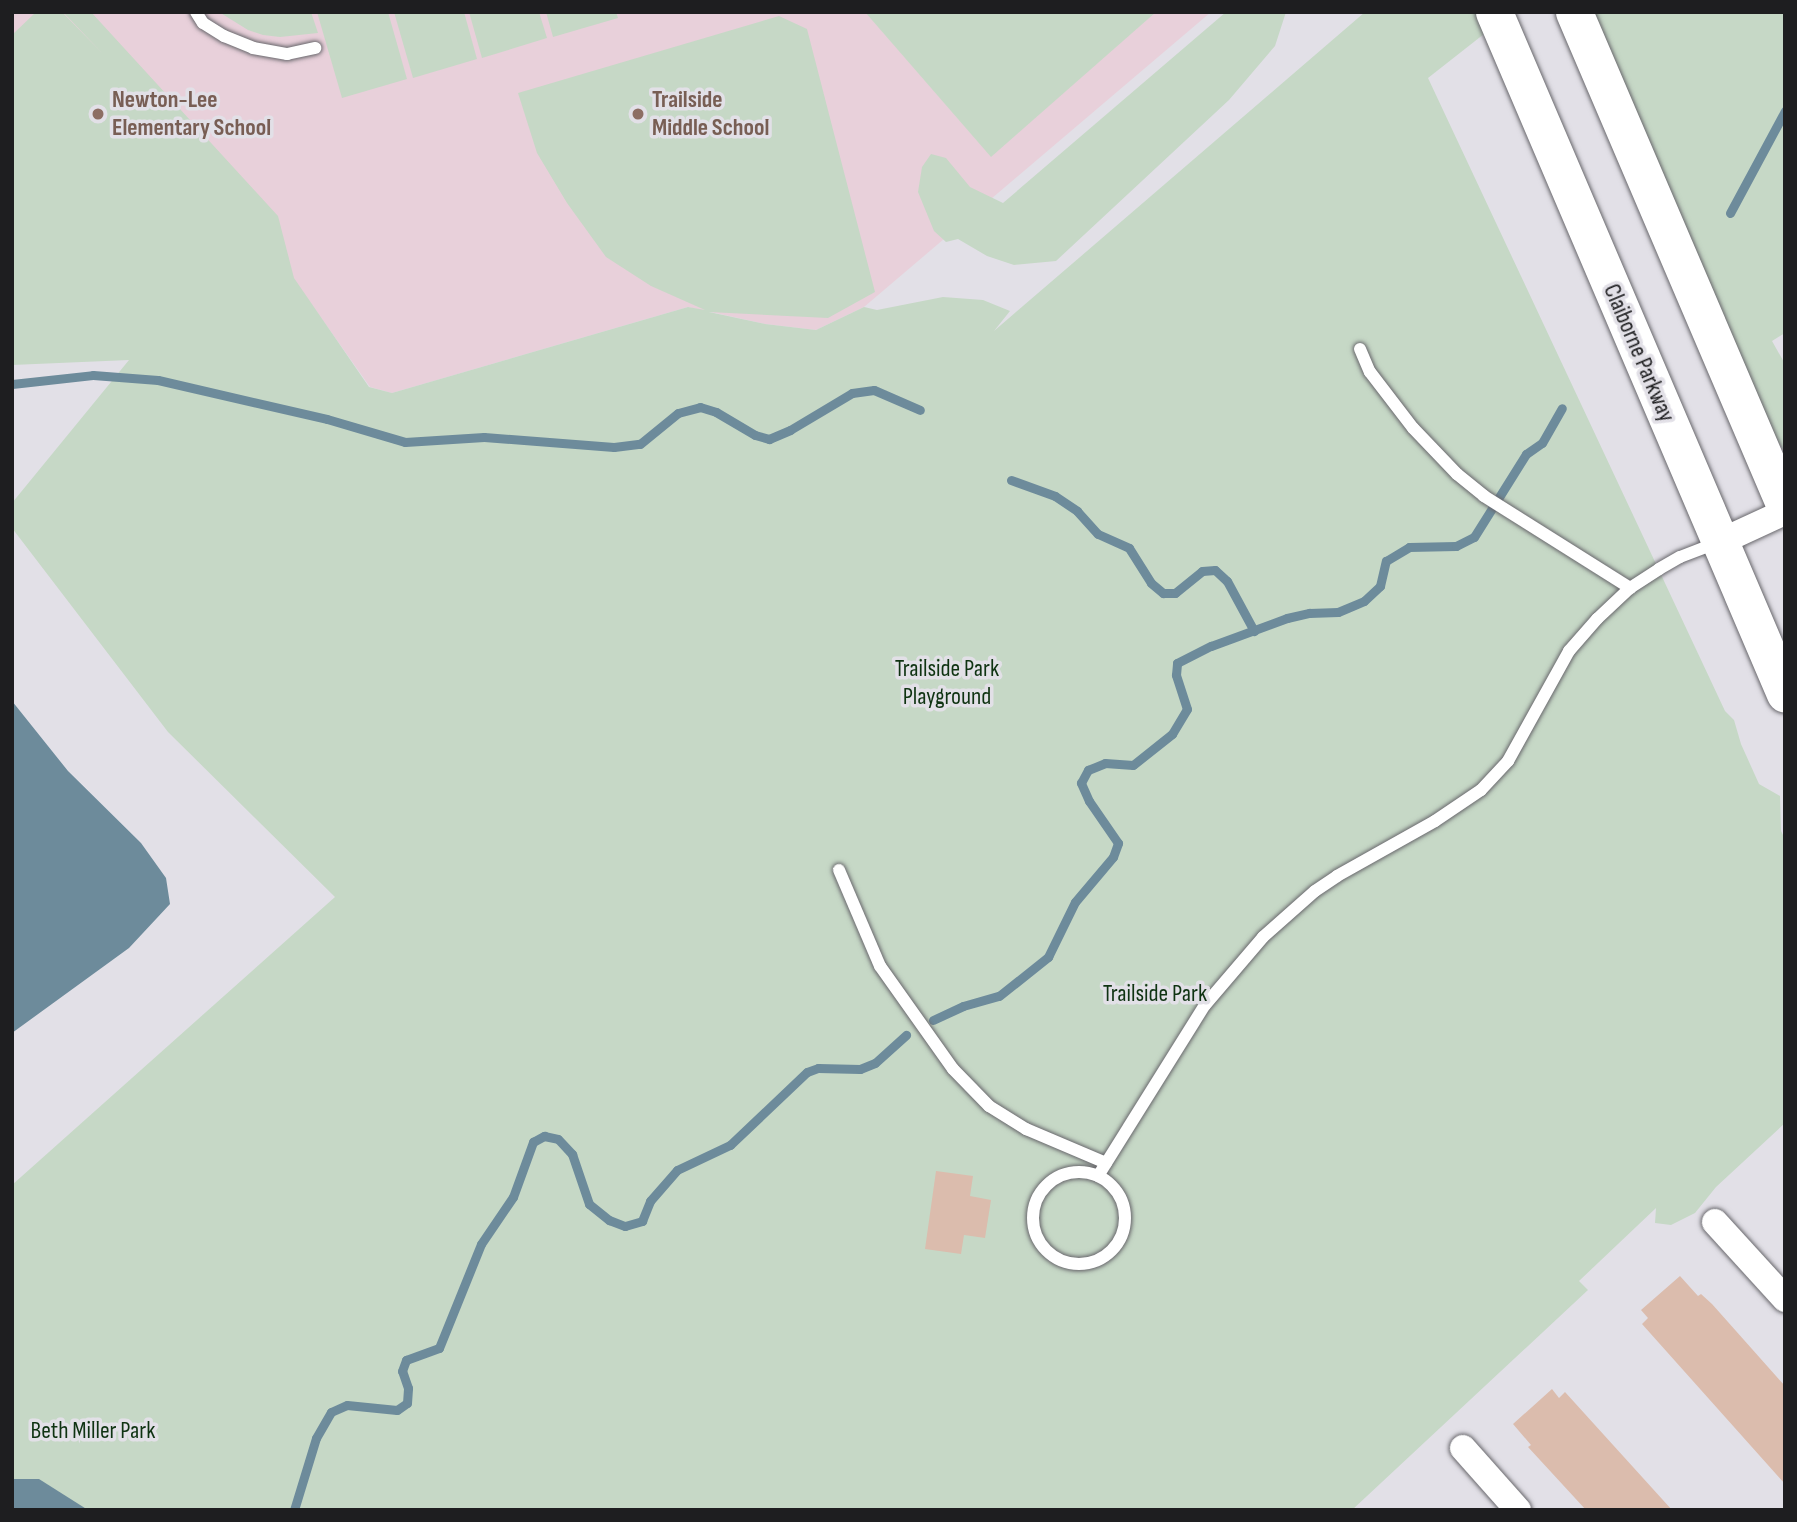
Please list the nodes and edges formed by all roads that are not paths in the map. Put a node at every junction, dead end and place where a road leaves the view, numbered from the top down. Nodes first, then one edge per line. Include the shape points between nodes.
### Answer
1 (196, 12) edge
2 (1494, 12) edge
3 (1574, 12) edge
4 (315, 48) dead end
5 (1360, 349) dead end
6 (1785, 506) edge
7 (1785, 512) edge
8 (1720, 542) junction
9 (1630, 588) junction
10 (1785, 694) edge
11 (839, 870) dead end
12 (1106, 1163) junction
13 (1098, 1176) junction
14 (1715, 1222) dead end
15 (1785, 1299) edge
16 (1463, 1448) dead end
17 (1518, 1510) edge

1 - 4 lane via 203,23 253,48 287,54
2 - 8 main road, Claiborne Parkway
3 - 6 main road
5 - 9 lane via 1370,372 1413,428 1457,474 1484,496
7 - 8 street
8 - 9 lane via 1680,557
8 - 10 main road, Claiborne Parkway
9 - 12 lane via 1569,651 1508,761 1481,790 1337,876 1264,937 1205,1005
11 - 12 lane via 880,966 953,1069 989,1106 1026,1129
12 - 13 lane
13 - 13 lane via 1062,1175 1039,1195 1033,1217 1037,1239 1059,1260 1089,1264 1103,1258 1121,1236 1124,1208
14 - 15 street
16 - 17 street

